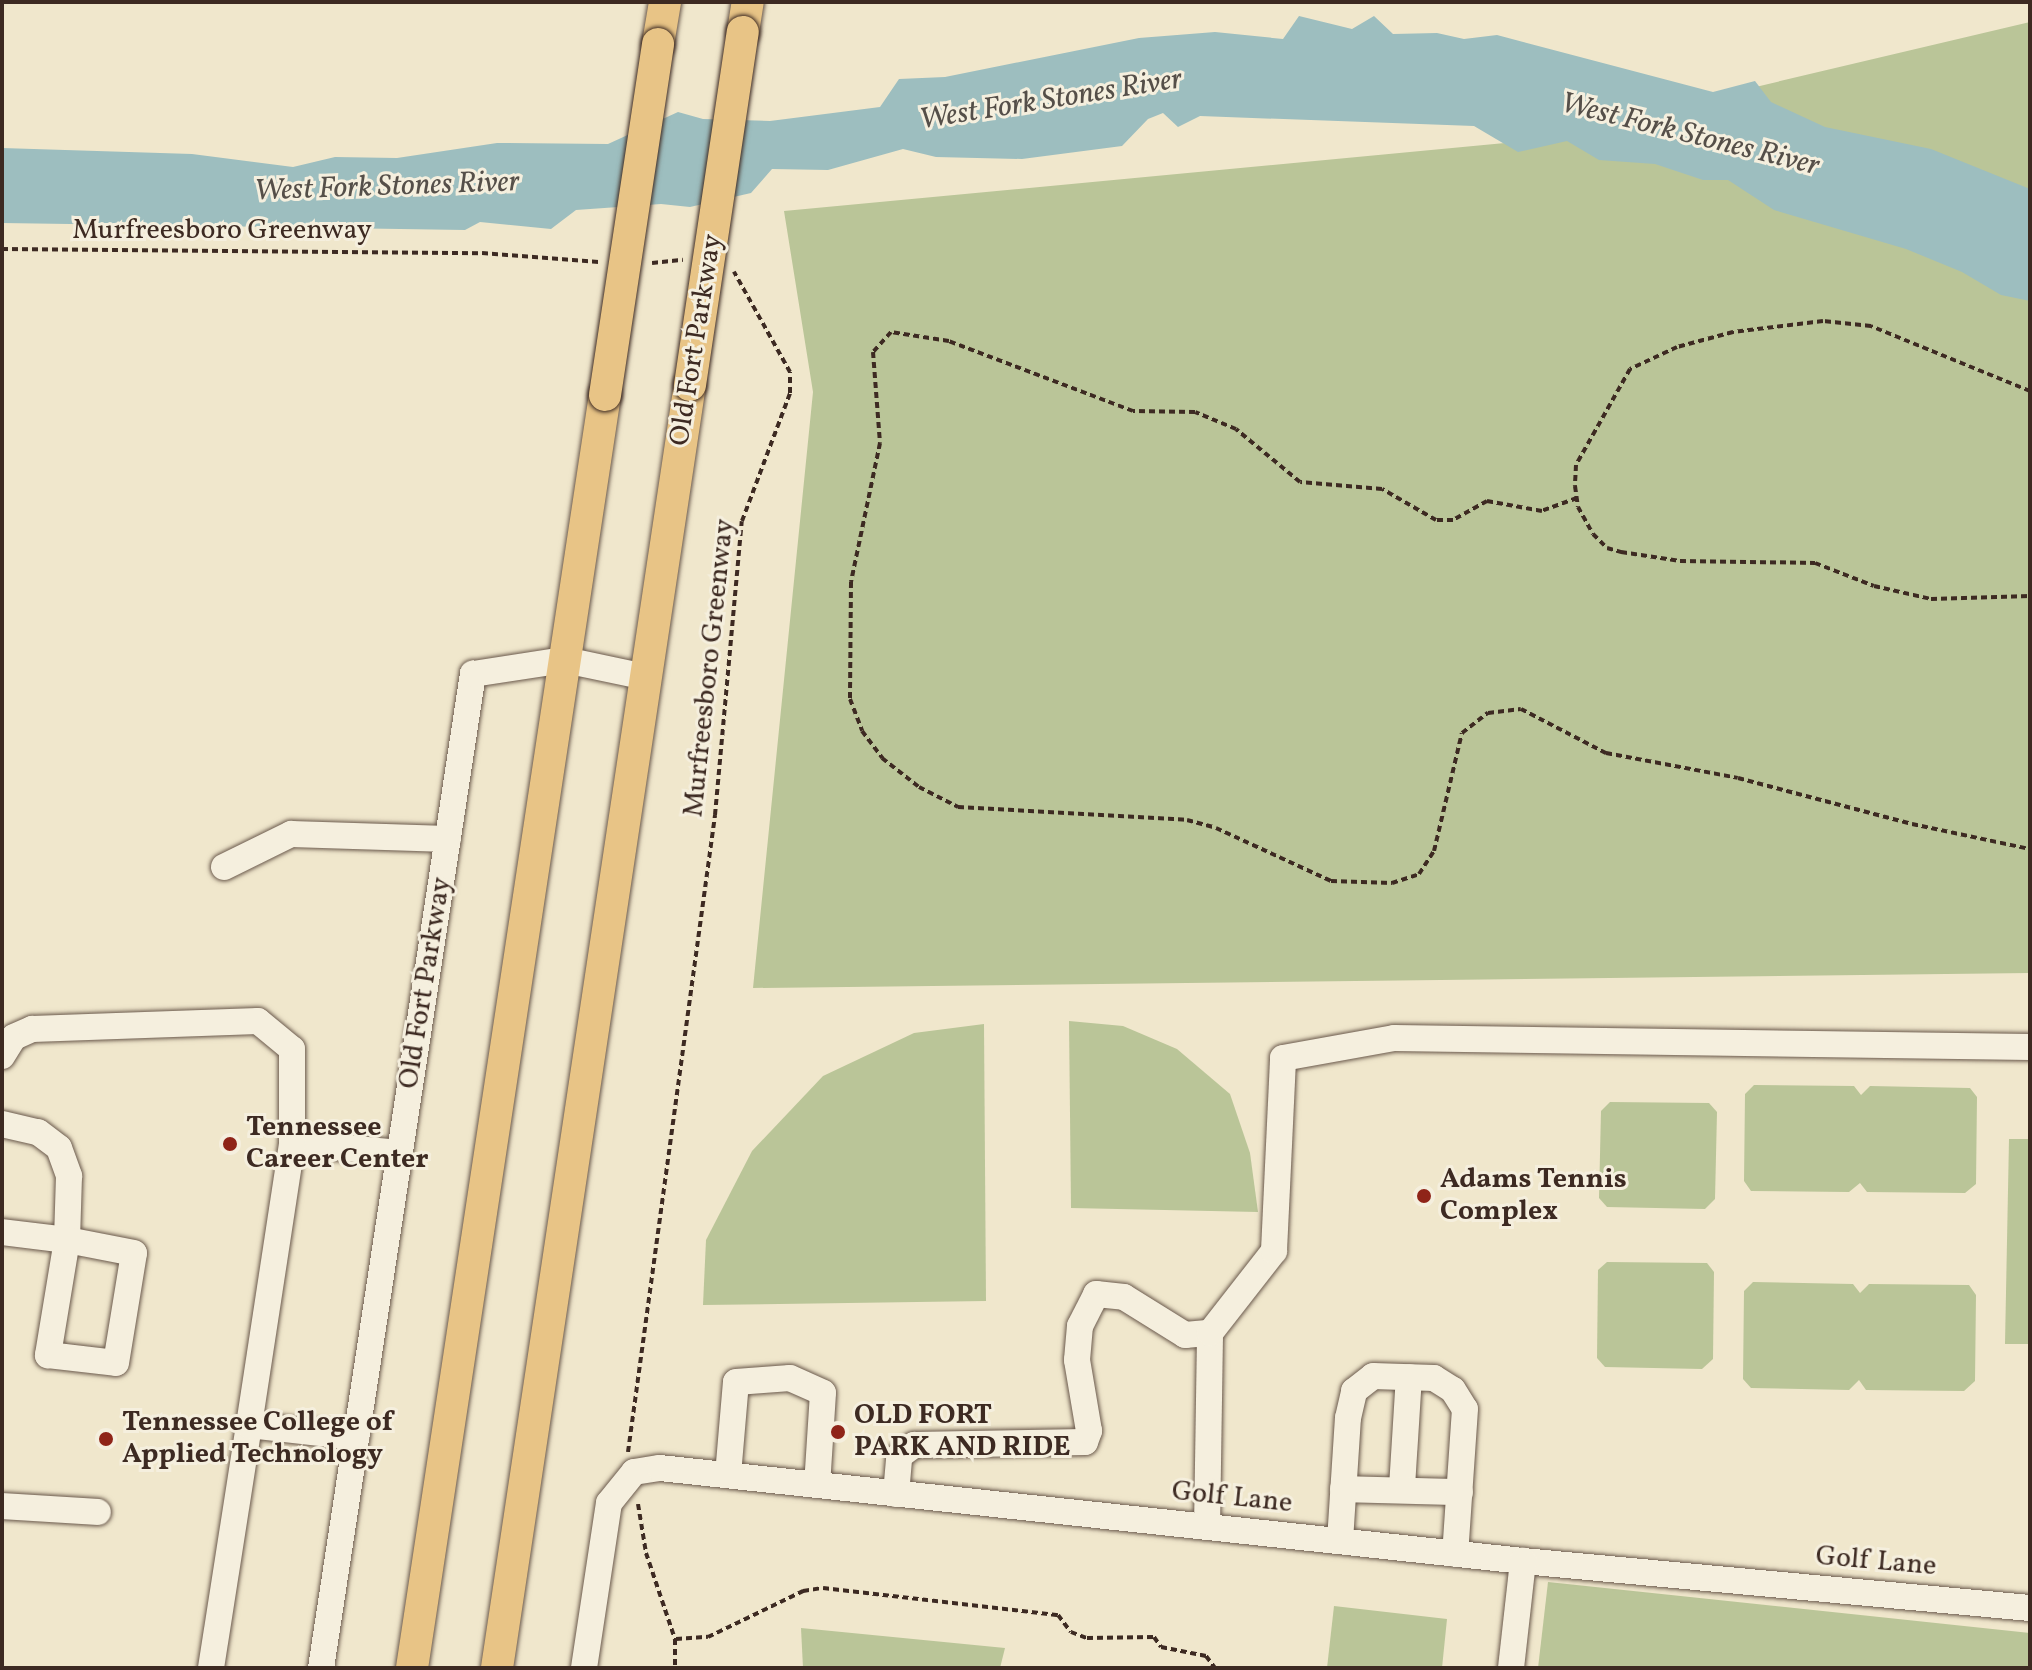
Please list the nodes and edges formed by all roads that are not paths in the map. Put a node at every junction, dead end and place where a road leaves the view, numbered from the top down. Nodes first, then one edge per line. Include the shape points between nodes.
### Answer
1 (665, 2) edge
2 (745, 17) edge
3 (565, 660) junction
4 (646, 677) junction
5 (448, 839) junction
6 (224, 867) dead end
7 (2030, 1047) edge
8 (2, 1056) edge
9 (2, 1124) edge
10 (292, 1143) junction
11 (400, 1153) junction
12 (2, 1232) edge
13 (67, 1240) junction
14 (1210, 1333) junction
15 (1409, 1377) junction
16 (249, 1425) junction
17 (356, 1437) junction
18 (728, 1475) junction
19 (817, 1485) junction
20 (1402, 1487) junction
21 (1343, 1489) junction
22 (1460, 1492) junction
23 (896, 1494) junction
24 (2, 1506) edge
25 (98, 1512) dead end
26 (1207, 1527) junction
27 (1340, 1541) junction
28 (1455, 1554) junction
29 (1523, 1561) junction
30 (2030, 1608) edge
31 (211, 1668) edge
32 (321, 1668) edge
33 (412, 1668) edge
34 (497, 1668) edge
35 (584, 1668) edge
36 (1511, 1668) edge

1 - 3 main road, bridge
2 - 4 main road, Old Fort Parkway, bridge
3 - 4 street, Old Fort Parkway
3 - 5 street, Old Fort Parkway via 473,674
3 - 33 main road
4 - 34 main road, Old Fort Parkway
5 - 6 street via 291,834
5 - 11 street, Old Fort Parkway
7 - 14 street via 1394,1038 1283,1058 1274,1251
8 - 10 street via 14,1037 32,1029 258,1021 292,1049
9 - 13 street via 38,1132 59,1148 69,1176
10 - 11 street
10 - 16 street
11 - 17 street, Old Fort Parkway
12 - 13 street
13 - 13 street via 134,1253 116,1363 48,1355
14 - 23 street via 1185,1335 1124,1297 1096,1294 1080,1326 1077,1360 1089,1431 1085,1442 914,1445 899,1456
14 - 26 street
15 - 20 street
15 - 21 street via 1373,1376 1354,1391
15 - 22 street via 1434,1378 1453,1390 1465,1409
16 - 17 street
16 - 31 street
17 - 32 street, Old Fort Parkway
18 - 19 street, Golf Lane
18 - 19 street via 736,1382 790,1378 823,1393
18 - 35 street, Golf Lane via 660,1468 634,1472 609,1503
19 - 23 street, Golf Lane
20 - 21 street
20 - 22 street
21 - 27 street
22 - 28 street
23 - 26 street, Golf Lane
24 - 25 street
26 - 27 street, Golf Lane
27 - 28 street, Golf Lane
28 - 29 street, Golf Lane
29 - 30 street, Golf Lane
29 - 36 street

